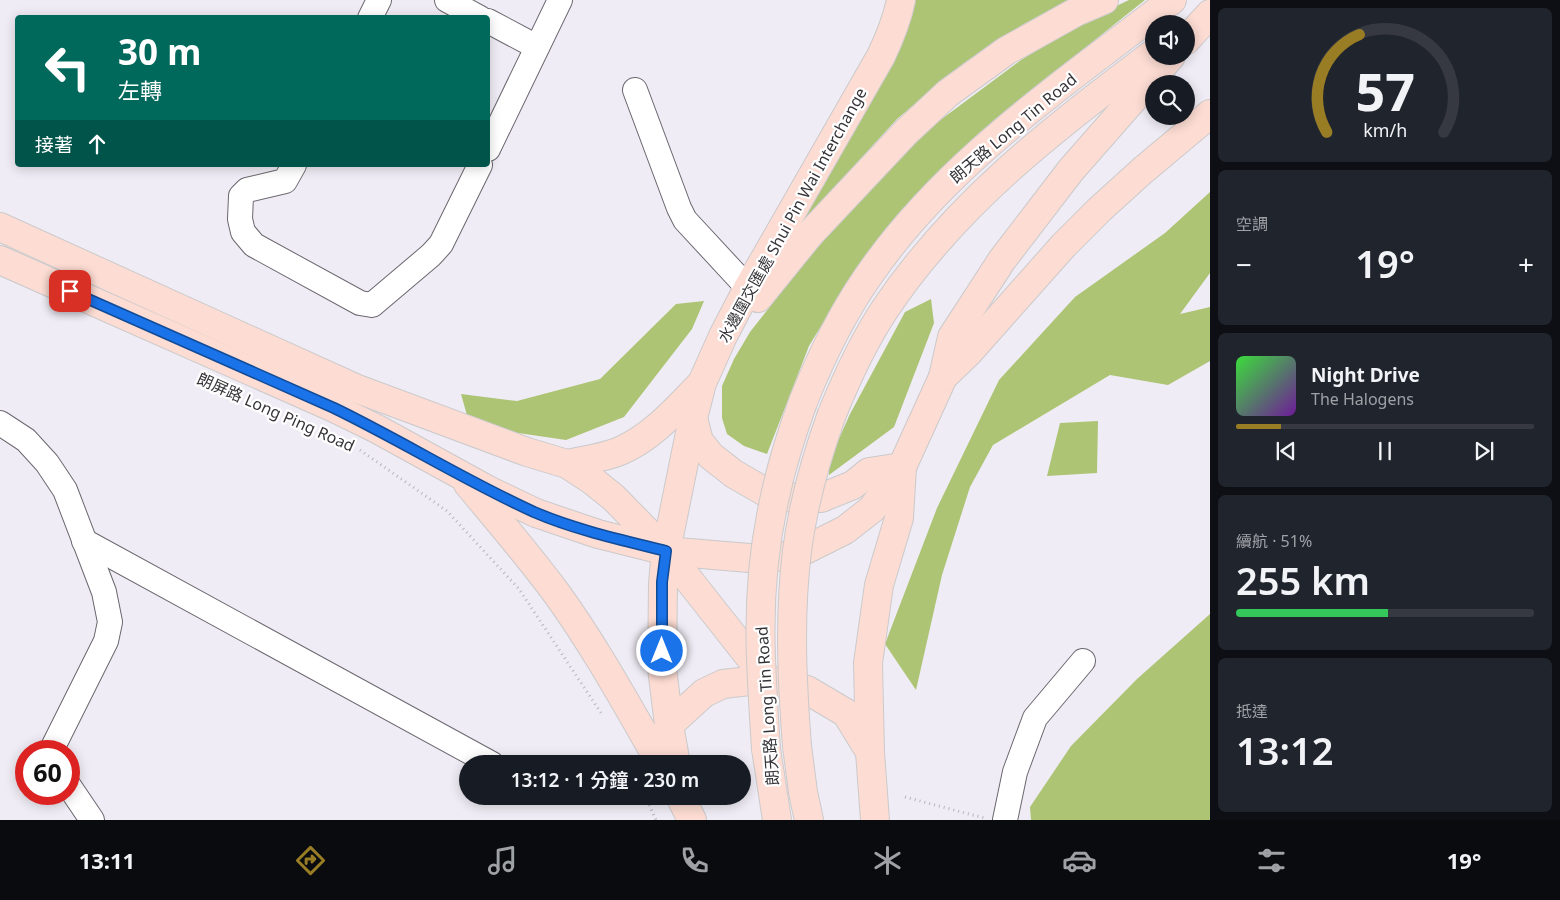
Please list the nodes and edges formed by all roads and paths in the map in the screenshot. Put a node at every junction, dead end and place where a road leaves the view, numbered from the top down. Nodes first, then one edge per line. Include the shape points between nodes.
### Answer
1 (378, 0) edge
2 (447, 0) edge
3 (560, 0) edge
4 (901, 0) edge
5 (1104, 0) edge
6 (1172, 0) edge
7 (1210, 10) edge
8 (1210, 14) edge
9 (371, 15) edge
10 (474, 15) edge
11 (1195, 21) edge
12 (490, 22) edge
13 (1195, 30) edge
14 (537, 48) junction
15 (1145, 60) edge
16 (1163, 65) edge
17 (635, 90) dead end
18 (1210, 114) edge
19 (490, 145) edge
20 (479, 167) edge
21 (290, 173) edge
22 (0, 228) edge
23 (0, 260) edge
24 (748, 288) junction
25 (723, 336) junction
26 (943, 377) junction
27 (702, 383) junction
28 (693, 418) junction
29 (0, 423) edge
30 (352, 445) dead end
31 (567, 464) junction
32 (902, 467) junction
33 (460, 475) junction
34 (84, 541) junction
35 (666, 551) junction
36 (1083, 661) dead end
37 (767, 679) junction
38 (603, 716) dead end
39 (669, 725) junction
40 (56, 740) edge
41 (870, 752) junction
42 (476, 755) edge
43 (656, 755) edge
44 (674, 755) edge
45 (905, 797) dead end
46 (80, 802) edge
47 (649, 805) edge
48 (92, 820) edge
49 (656, 820) edge
50 (776, 820) edge
51 (809, 820) edge
52 (875, 820) edge
53 (990, 820) edge
54 (1005, 820) edge

1 - 9 lane
2 - 10 lane
3 - 14 lane
4 - 24 main road, 水邊圍交匯處 Shui Pin Wai Interchange via 882,56
5 - 25 main road via 1006,51 948,93 906,132 809,235
6 - 50 main road, 朗天路 Long Tin Road, bridge via 978,153 892,244 866,278 829,343 803,402 782,465 767,543 760,656 766,749
7 - 11 main road
8 - 13 main road
12 - 14 lane
14 - 19 lane
15 - 51 main road, 朗天路 Long Tin Road, bridge via 986,189 923,257 884,310 855,362 832,414 817,456 805,506 793,604 797,746
16 - 26 main road via 1071,170 1002,260 952,337
17 - 24 lane via 685,220
18 - 26 main road via 1081,228 968,354
20 - 21 lane via 441,244 372,305 360,303 254,245 243,232 241,196 247,190
22 - 31 main road via 355,388 526,452
23 - 33 main road, 朗屏路 Long Ping Road via 334,408
24 - 25 main road, 水邊圍交匯處 Shui Pin Wai Interchange
25 - 27 main road, 水邊圍交匯處 Shui Pin Wai Interchange
26 - 32 main road
27 - 28 main road, 水邊圍交匯處 Shui Pin Wai Interchange
27 - 31 main road via 665,421 620,452
28 - 32 main road via 699,442 711,456 734,474 774,497 821,498 853,484 869,472
28 - 35 main road, 水邊圍交匯處 Shui Pin Wai Interchange
29 - 34 lane via 26,440 47,463 65,490
30 - 38 path, 朗屏路 Long Ping Road via 446,511 519,589
31 - 35 main road via 619,502
32 - 35 main road via 872,509 845,530 797,554 761,559
32 - 41 main road via 900,518 879,585 868,663
33 - 35 main road via 536,512 598,534
33 - 43 main road via 557,594
34 - 40 lane via 104,592 110,622 106,641
34 - 42 lane
35 - 37 main road
35 - 39 main road, 水邊圍交匯處 Shui Pin Wai Interchange via 662,582 662,668
36 - 54 lane via 1035,718 1015,772
37 - 39 main road via 723,684 704,693
37 - 41 main road via 808,690 846,713
39 - 44 main road, 水邊圍交匯處 Shui Pin Wai Interchange
41 - 52 main road
45 - 53 path
46 - 48 lane
47 - 49 path

